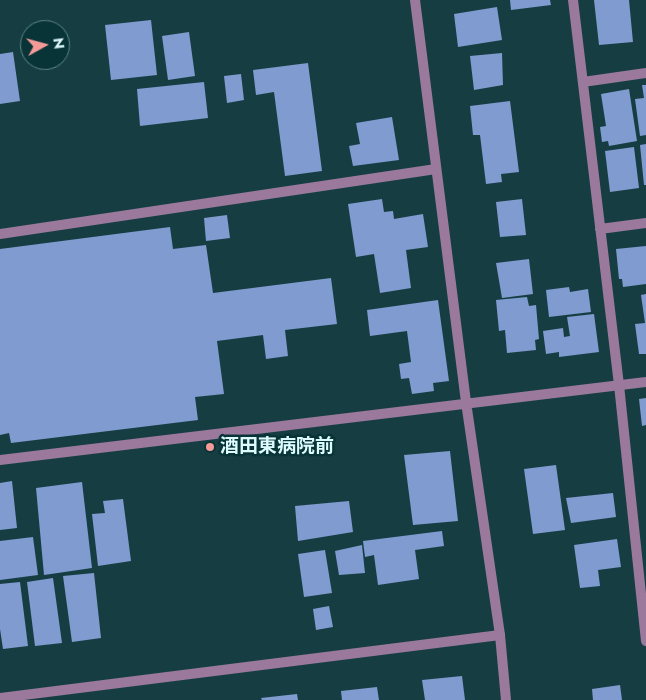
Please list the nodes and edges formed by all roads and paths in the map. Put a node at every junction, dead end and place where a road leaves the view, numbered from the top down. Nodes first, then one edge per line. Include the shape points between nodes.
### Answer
1 (415, 0) edge
2 (573, 0) edge
3 (646, 73) edge
4 (582, 82) junction
5 (436, 169) junction
6 (646, 223) edge
7 (600, 229) junction
8 (0, 234) edge
9 (646, 382) edge
10 (618, 385) junction
11 (466, 402) junction
12 (0, 460) edge
13 (646, 533) edge
14 (635, 534) junction
15 (500, 635) junction
16 (646, 641) edge
17 (0, 698) edge
18 (506, 700) edge

1 - 5 street
2 - 4 street
3 - 4 street
4 - 7 street
5 - 8 street
5 - 11 street
6 - 7 street
7 - 10 street
9 - 10 street
10 - 11 street
10 - 14 street
11 - 12 street
11 - 15 street
13 - 14 street
14 - 16 street
15 - 17 street
15 - 18 street

